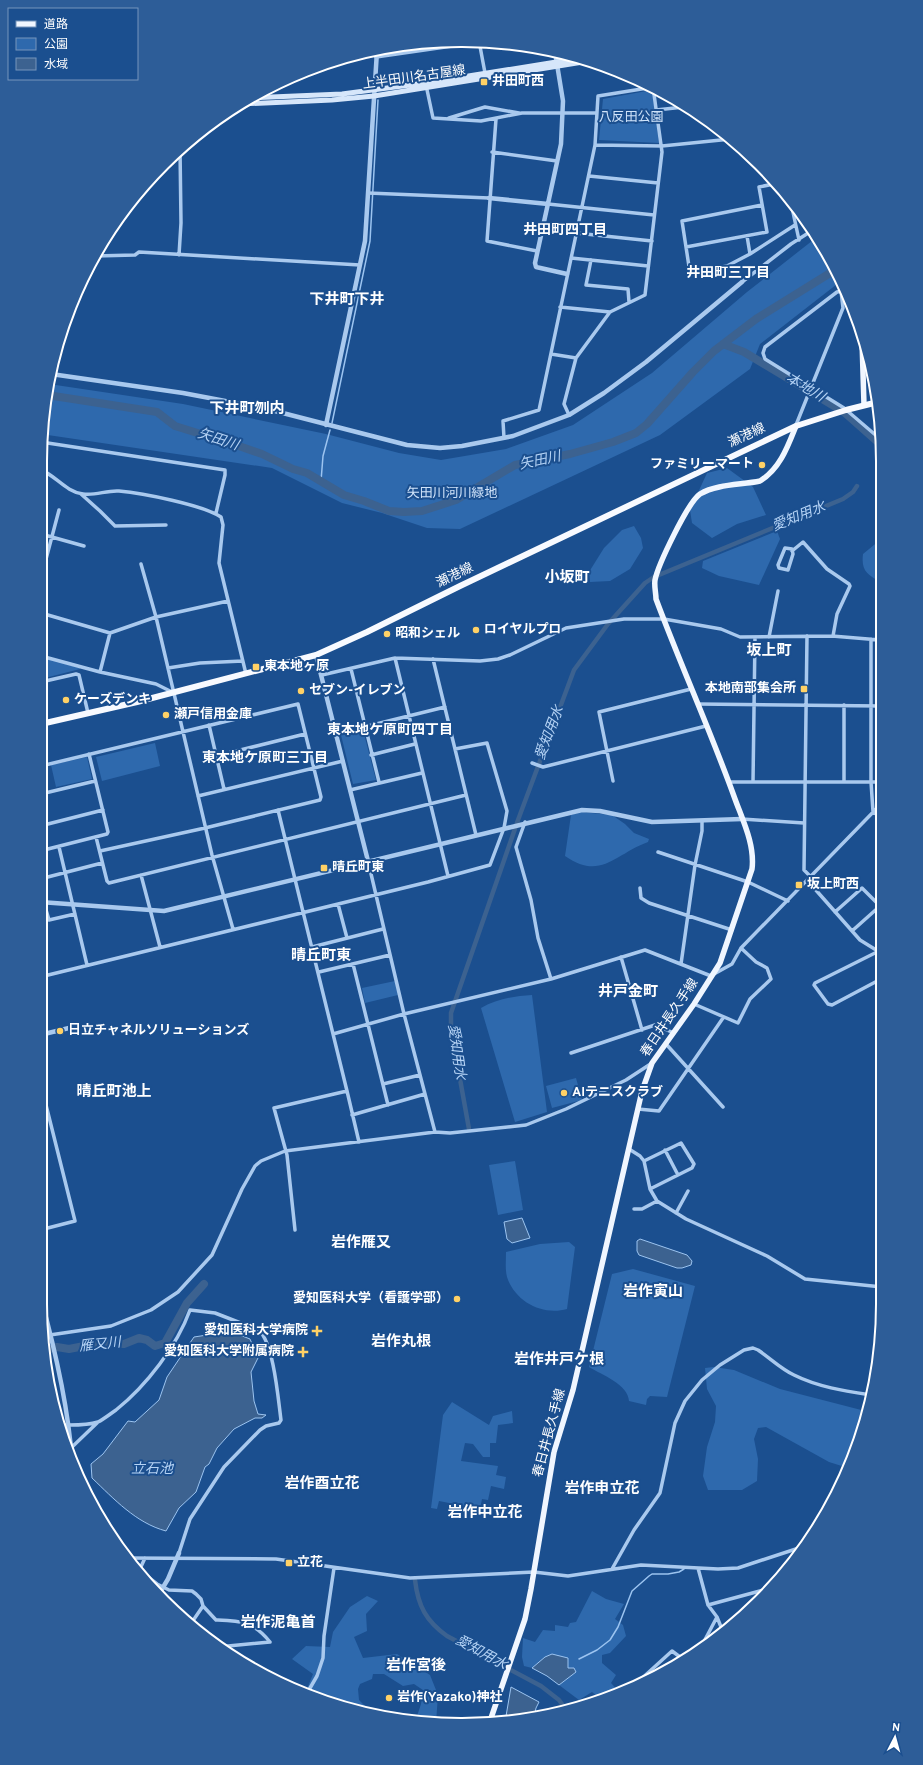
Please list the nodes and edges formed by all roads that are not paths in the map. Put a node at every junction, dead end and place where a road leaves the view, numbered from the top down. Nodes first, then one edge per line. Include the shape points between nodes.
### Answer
1 (439, 48) edge
2 (480, 48) edge
3 (376, 57) joint
4 (556, 58) edge
5 (569, 61) edge
6 (574, 62) edge
7 (557, 64) junction
8 (485, 73) junction
9 (426, 86) junction
10 (642, 89) edge
11 (374, 93) junction
12 (654, 95) edge
13 (264, 97) edge
14 (253, 103) edge
15 (677, 108) edge
16 (656, 110) junction
17 (563, 113) junction
18 (597, 113) junction
19 (522, 114) junction
20 (445, 119) junction
21 (496, 119) junction
22 (722, 140) edge
23 (595, 145) junction
24 (662, 146) junction
25 (492, 152) junction
26 (180, 157) edge
27 (557, 161) junction
28 (589, 176) junction
29 (658, 183) junction
30 (770, 185) edge
31 (371, 193) junction
32 (489, 198) junction
33 (548, 204) junction
34 (762, 205) junction
35 (582, 208) junction
36 (793, 213) edge
37 (654, 215) junction
38 (795, 225) junction
39 (576, 232) junction
40 (808, 234) edge
41 (747, 236) junction
42 (799, 240) junction
43 (652, 241) junction
44 (686, 247) junction
45 (537, 251) junction
46 (179, 254) junction
47 (750, 254) junction
48 (102, 256) edge
49 (571, 258) junction
50 (591, 260) junction
51 (360, 265) junction
52 (648, 266) junction
53 (567, 274) junction
54 (742, 282) joint
55 (839, 292) edge
56 (842, 298) edge
57 (629, 302) junction
58 (560, 307) junction
59 (610, 312) junction
60 (550, 354) junction
61 (862, 356) edge
62 (576, 358) junction
63 (56, 375) edge
64 (812, 386) junction
65 (871, 403) edge
66 (864, 405) junction
67 (846, 410) junction
68 (569, 415) junction
69 (326, 425) junction
70 (796, 426) junction
71 (875, 434) edge
72 (504, 438) junction
73 (48, 443) edge
74 (47, 473) edge
75 (81, 494) junction
76 (59, 510) dead end
77 (216, 513) junction
78 (166, 525) dead end
79 (47, 536) edge
80 (52, 537) junction
81 (84, 546) dead end
82 (792, 551) junction
83 (47, 554) edge
84 (141, 564) dead end
85 (778, 591) dead end
86 (228, 601) junction
87 (47, 615) edge
88 (156, 617) junction
89 (664, 619) junction
90 (110, 633) junction
91 (807, 636) junction
92 (833, 636) junction
93 (769, 637) junction
94 (754, 638) junction
95 (871, 639) junction
96 (876, 640) edge
97 (316, 655) junction
98 (47, 658) edge
99 (395, 658) junction
100 (433, 659) junction
101 (243, 661) junction
102 (168, 668) junction
103 (351, 669) junction
104 (100, 672) junction
105 (246, 674) junction
106 (322, 675) junction
107 (47, 681) edge
108 (691, 689) junction
109 (173, 692) junction
110 (698, 704) junction
111 (754, 705) junction
112 (844, 705) junction
113 (806, 706) junction
114 (871, 706) junction
115 (876, 706) edge
116 (445, 707) junction
117 (88, 713) junction
118 (409, 716) junction
119 (47, 723) edge
120 (209, 725) junction
121 (706, 726) junction
122 (364, 727) junction
123 (182, 732) junction
124 (305, 734) junction
125 (415, 744) junction
126 (454, 749) junction
127 (606, 751) junction
128 (89, 754) junction
129 (371, 755) junction
130 (216, 756) junction
131 (343, 761) junction
132 (532, 763) dead end
133 (47, 764) edge
134 (314, 768) junction
135 (422, 773) junction
136 (96, 781) junction
137 (613, 781) dead end
138 (379, 782) junction
139 (729, 782) junction
140 (753, 782) junction
141 (805, 782) junction
142 (844, 782) junction
143 (871, 782) junction
144 (876, 782) edge
145 (224, 789) junction
146 (350, 790) junction
147 (47, 792) edge
148 (466, 795) junction
149 (198, 796) junction
150 (430, 803) junction
151 (876, 809) edge
152 (102, 810) junction
153 (278, 810) junction
154 (873, 812) junction
155 (876, 814) edge
156 (742, 819) junction
157 (357, 821) junction
158 (702, 821) junction
159 (524, 823) junction
160 (804, 823) junction
161 (47, 824) edge
162 (205, 828) junction
163 (504, 828) junction
164 (476, 835) junction
165 (96, 837) junction
166 (286, 839) junction
167 (440, 844) junction
168 (59, 847) junction
169 (47, 850) edge
170 (100, 851) junction
171 (658, 852) dead end
172 (214, 857) junction
173 (368, 861) junction
174 (102, 863) junction
175 (695, 865) junction
176 (65, 873) junction
177 (141, 875) junction
178 (448, 876) junction
179 (810, 876) junction
180 (47, 877) edge
181 (296, 879) junction
182 (807, 880) junction
183 (748, 882) junction
184 (640, 888) dead end
185 (224, 895) junction
186 (375, 895) junction
187 (788, 901) junction
188 (876, 902) edge
189 (47, 903) edge
190 (73, 904) junction
191 (338, 904) junction
192 (151, 910) junction
193 (876, 910) edge
194 (304, 912) junction
195 (835, 912) junction
196 (75, 914) junction
197 (47, 915) edge
198 (688, 916) junction
199 (233, 929) junction
200 (383, 929) junction
201 (732, 930) junction
202 (852, 931) junction
203 (347, 938) junction
204 (160, 947) junction
205 (312, 947) junction
206 (741, 948) junction
207 (876, 950) edge
208 (876, 954) edge
209 (390, 955) junction
210 (621, 957) junction
211 (353, 964) junction
212 (681, 964) junction
213 (87, 965) junction
214 (319, 972) junction
215 (47, 975) edge
216 (712, 976) junction
217 (551, 979) junction
218 (876, 982) edge
219 (694, 1004) junction
220 (404, 1014) junction
221 (723, 1018) junction
222 (368, 1024) junction
223 (69, 1028) dead end
224 (642, 1030) junction
225 (47, 1033) edge
226 (674, 1033) junction
227 (333, 1034) junction
228 (666, 1044) junction
229 (571, 1053) dead end
230 (652, 1063) junction
231 (688, 1069) junction
232 (420, 1075) junction
233 (383, 1084) junction
234 (348, 1091) junction
235 (425, 1094) junction
236 (388, 1105) junction
237 (723, 1107) dead end
238 (47, 1109) edge
239 (638, 1109) junction
240 (352, 1116) junction
241 (434, 1132) junction
242 (358, 1142) junction
243 (629, 1149) junction
244 (664, 1150) junction
245 (286, 1151) junction
246 (644, 1161) junction
247 (678, 1175) junction
248 (650, 1190) junction
249 (688, 1191) dead end
250 (657, 1201) junction
251 (634, 1209) dead end
252 (676, 1213) junction
253 (47, 1228) edge
254 (295, 1230) dead end
255 (876, 1286) edge
256 (169, 1292) dead end
257 (171, 1297) junction
258 (48, 1322) edge
259 (51, 1334) junction
260 (866, 1394) edge
261 (100, 1421) junction
262 (68, 1425) junction
263 (70, 1439) edge
264 (73, 1446) edge
265 (795, 1549) edge
266 (179, 1553) joint
267 (135, 1558) edge
268 (145, 1558) junction
269 (177, 1559) junction
270 (141, 1566) edge
271 (334, 1568) junction
272 (698, 1568) junction
273 (612, 1569) junction
274 (534, 1572) junction
275 (155, 1583) edge
276 (164, 1587) junction
277 (162, 1590) edge
278 (760, 1591) edge
279 (203, 1606) junction
280 (708, 1606) junction
281 (718, 1618) junction
282 (194, 1620) edge
283 (721, 1626) edge
284 (707, 1637) edge
285 (228, 1646) edge
286 (679, 1656) edge
287 (646, 1674) edge
288 (310, 1689) edge
289 (492, 1717) edge

1 - 3 street
2 - 8 street
3 - 11 street
4 - 7 street
5 - 7 main road, 上半田川名古屋線
6 - 7 main road, 上半田川名古屋線
7 - 8 main road, 上半田川名古屋線
7 - 9 main road, 上半田川名古屋線
7 - 17 street
8 - 9 main road, 上半田川名古屋線
9 - 11 main road, 上半田川名古屋線
9 - 20 street via 433,118
10 - 18 street via 598,96
11 - 13 main road, 上半田川名古屋線
11 - 14 main road, 上半田川名古屋線 via 332,100
11 - 31 street
12 - 16 street
15 - 16 street
16 - 24 street
17 - 18 street
17 - 19 street
17 - 27 street
18 - 23 street
19 - 20 street via 485,107
19 - 21 street
20 - 21 street
21 - 25 street
22 - 24 street
23 - 24 street
23 - 28 street
24 - 29 street
25 - 27 street
25 - 32 street
26 - 46 street
27 - 33 street
28 - 29 street
28 - 35 street
29 - 37 street
30 - 34 street via 759,187
31 - 32 street
31 - 51 street
32 - 33 street
32 - 45 street via 487,241
33 - 35 street
33 - 45 street
34 - 41 street via 767,232
34 - 44 street via 682,221
35 - 37 street
35 - 39 street
36 - 38 street
37 - 43 street
38 - 42 street
38 - 47 street
39 - 43 street
39 - 49 street
40 - 42 street
41 - 44 street
41 - 47 street
42 - 54 street
43 - 52 street
44 - 47 street via 690,273 727,266
45 - 53 street via 536,266
46 - 48 street via 139,252 135,255
46 - 51 street
49 - 50 street
49 - 53 street
50 - 52 street
50 - 57 street via 586,285 628,289
51 - 69 street
52 - 57 street via 645,294
53 - 58 street
54 - 68 street via 646,362
55 - 64 street via 765,347 763,353 765,359
56 - 64 street via 843,308
57 - 59 street
58 - 59 street
58 - 60 street
59 - 62 street
60 - 62 street
60 - 72 street via 538,410 503,422
61 - 66 main road
62 - 68 street via 564,404
63 - 69 street via 183,393 271,410
64 - 67 street
64 - 70 street
65 - 66 highway, 瀬港線
66 - 67 highway, 瀬港線
67 - 70 highway, 瀬港線
67 - 71 street
68 - 72 street
69 - 72 street via 407,445 440,448
70 - 89 main road, 春日井長久手線 via 785,452 766,477 760,481 724,487 699,495 681,520 658,569 655,582 656,599
70 - 97 highway, 瀬港線
73 - 77 street via 225,470
74 - 75 street
75 - 77 street via 117,490 175,501
75 - 78 street via 114,526
76 - 80 street
77 - 86 street via 222,517 219,563
79 - 80 street
80 - 81 street
80 - 83 street
82 - 82 street via 784,549 779,568 788,570
82 - 92 street via 803,542 827,569 850,586 837,614
84 - 88 street
85 - 93 street
86 - 88 street
86 - 101 street
87 - 90 street
88 - 90 street
88 - 102 street
89 - 94 street
89 - 100 street via 624,619 566,628 498,659
89 - 108 main road, 春日井長久手線
90 - 104 street
91 - 92 street
91 - 93 street
91 - 113 street
92 - 95 street
93 - 94 street
94 - 111 street
95 - 96 street
95 - 114 street
97 - 105 highway, 瀬港線
97 - 106 street
98 - 104 street
99 - 100 street
99 - 103 street
99 - 118 street
100 - 116 street
101 - 102 street via 200,663
101 - 105 street
102 - 109 street
103 - 106 street
103 - 122 street
104 - 109 street via 156,684
105 - 109 highway, 瀬港線
106 - 131 street
107 - 117 street via 79,675
108 - 110 main road, 春日井長久手線
108 - 127 street via 599,712
109 - 117 highway, 瀬港線
109 - 123 street
110 - 111 street
110 - 121 main road, 春日井長久手線
111 - 113 street
111 - 140 street
112 - 113 street
112 - 114 street
112 - 142 street
113 - 141 street
114 - 115 street
114 - 143 street
116 - 118 street
116 - 126 street
117 - 119 highway, 瀬港線
118 - 122 street
118 - 125 street
120 - 123 street
120 - 124 street via 296,703
120 - 130 street
121 - 127 street
121 - 139 main road, 春日井長久手線
122 - 129 street
123 - 128 street
123 - 149 street
124 - 130 street
124 - 134 street
125 - 129 street
125 - 135 street
126 - 148 street
126 - 163 street via 487,743 507,811
127 - 132 street via 543,767
127 - 137 street
128 - 133 street
128 - 136 street
129 - 138 street
130 - 145 street
131 - 134 street
131 - 146 street
134 - 145 street
134 - 153 street via 320,800
135 - 138 street
135 - 150 street
136 - 147 street
136 - 152 street
138 - 146 street
139 - 140 street
139 - 156 main road, 春日井長久手線
140 - 141 street
141 - 142 street
141 - 160 street
142 - 143 street
143 - 144 street
143 - 154 street
145 - 149 street
146 - 157 street
148 - 150 street
148 - 164 street
149 - 162 street
150 - 157 street
150 - 167 street
151 - 154 street
152 - 161 street
152 - 165 street via 108,832
153 - 162 street
153 - 166 street
154 - 155 street
154 - 179 street
156 - 158 street
156 - 160 street
156 - 183 main road, 春日井長久手線 via 753,858
157 - 166 street
157 - 173 street
158 - 159 street via 652,822 600,811 582,810
158 - 175 street
159 - 163 street
159 - 217 street via 516,847 531,900 538,938
160 - 179 street via 804,870
162 - 170 street
162 - 172 street
163 - 164 street
163 - 178 street via 490,865
164 - 167 street
165 - 168 street
165 - 170 street
166 - 172 street
166 - 181 street
167 - 173 street
167 - 178 street
168 - 169 street
168 - 176 street
170 - 174 street
171 - 175 street
172 - 177 street
172 - 185 street
173 - 181 street
173 - 186 street
174 - 176 street
174 - 177 street via 108,882
175 - 183 street
175 - 198 street
176 - 180 street
176 - 190 street
177 - 192 street
178 - 186 street
179 - 182 street
181 - 185 street
181 - 194 street
182 - 187 street
182 - 195 street
183 - 187 street
183 - 201 main road, 春日井長久手線
184 - 198 street via 643,900
185 - 192 street via 164,911
185 - 199 street
186 - 191 street
186 - 200 street
187 - 206 street
188 - 195 street via 862,888
189 - 190 street
190 - 192 street
190 - 196 street
191 - 194 street
191 - 203 street
192 - 204 street
193 - 202 street
194 - 199 street
194 - 205 street
195 - 202 street
196 - 197 street via 49,920
196 - 213 street
198 - 201 street
198 - 212 street
199 - 204 street
200 - 203 street
200 - 209 street
201 - 216 main road, 春日井長久手線 via 725,952
202 - 207 street via 860,940
203 - 205 street
204 - 213 street
205 - 214 street
206 - 216 street via 732,964
206 - 221 street via 767,968 771,979 750,999 738,1023
208 - 218 street via 814,985 828,1004 832,1005
209 - 211 street
209 - 220 street
210 - 212 street via 645,950
210 - 217 street
210 - 224 street
211 - 214 street
211 - 222 street
212 - 216 street
213 - 215 street
214 - 227 street
216 - 219 main road, 春日井長久手線
217 - 220 street
219 - 221 street
219 - 226 main road, 春日井長久手線
220 - 222 street
220 - 232 street
221 - 231 street
222 - 227 street
222 - 233 street
223 - 225 street
224 - 226 street via 655,1025
224 - 229 street
226 - 228 main road, 春日井長久手線
227 - 234 street
228 - 230 main road, 春日井長久手線
228 - 231 street
230 - 239 main road, 春日井長久手線
230 - 241 street via 626,1080 566,1109 526,1124 450,1133
231 - 237 street
231 - 239 street via 659,1111
232 - 233 street
232 - 235 street
233 - 236 street
234 - 240 street
234 - 245 street via 274,1108
235 - 236 street
235 - 241 street
236 - 240 street
238 - 253 street via 75,1221
239 - 243 main road, 春日井長久手線
240 - 242 street
241 - 242 street
242 - 245 street
243 - 246 street
243 - 274 main road, 春日井長久手線 via 573,1390 554,1452
244 - 246 street
244 - 247 street
244 - 247 street via 681,1143 694,1164 692,1168
245 - 254 street
245 - 257 street via 255,1166 212,1254 190,1280
246 - 248 street
247 - 248 street
248 - 250 street
249 - 252 street
250 - 251 street via 642,1209
250 - 252 street
252 - 255 street via 767,1256 805,1279
256 - 257 street
257 - 259 street via 151,1310 111,1326
258 - 259 street
259 - 262 street
260 - 273 street via 825,1387 808,1381 787,1371 753,1348 744,1350 720,1365 702,1380 685,1401 675,1423 660,1492
261 - 262 street
261 - 264 street
261 - 266 street via 146,1382 170,1347 190,1310 215,1313 259,1330 264,1336 274,1370 280,1423 260,1430 224,1468 190,1519
262 - 263 street
265 - 272 street via 738,1568
266 - 269 street
267 - 268 street
268 - 269 street
268 - 270 street
269 - 271 street via 276,1559
269 - 276 street
271 - 274 street via 410,1578
271 - 288 street via 323,1658
272 - 273 street via 653,1565
272 - 280 street
273 - 274 street via 568,1576
274 - 289 main road, 春日井長久手線 via 525,1619
275 - 276 street
276 - 277 street
276 - 279 street via 169,1590 192,1591 202,1599
278 - 280 street
279 - 282 street
279 - 285 street via 216,1620 246,1622 270,1642
280 - 281 street
281 - 283 street
281 - 284 street
286 - 287 street via 672,1651

